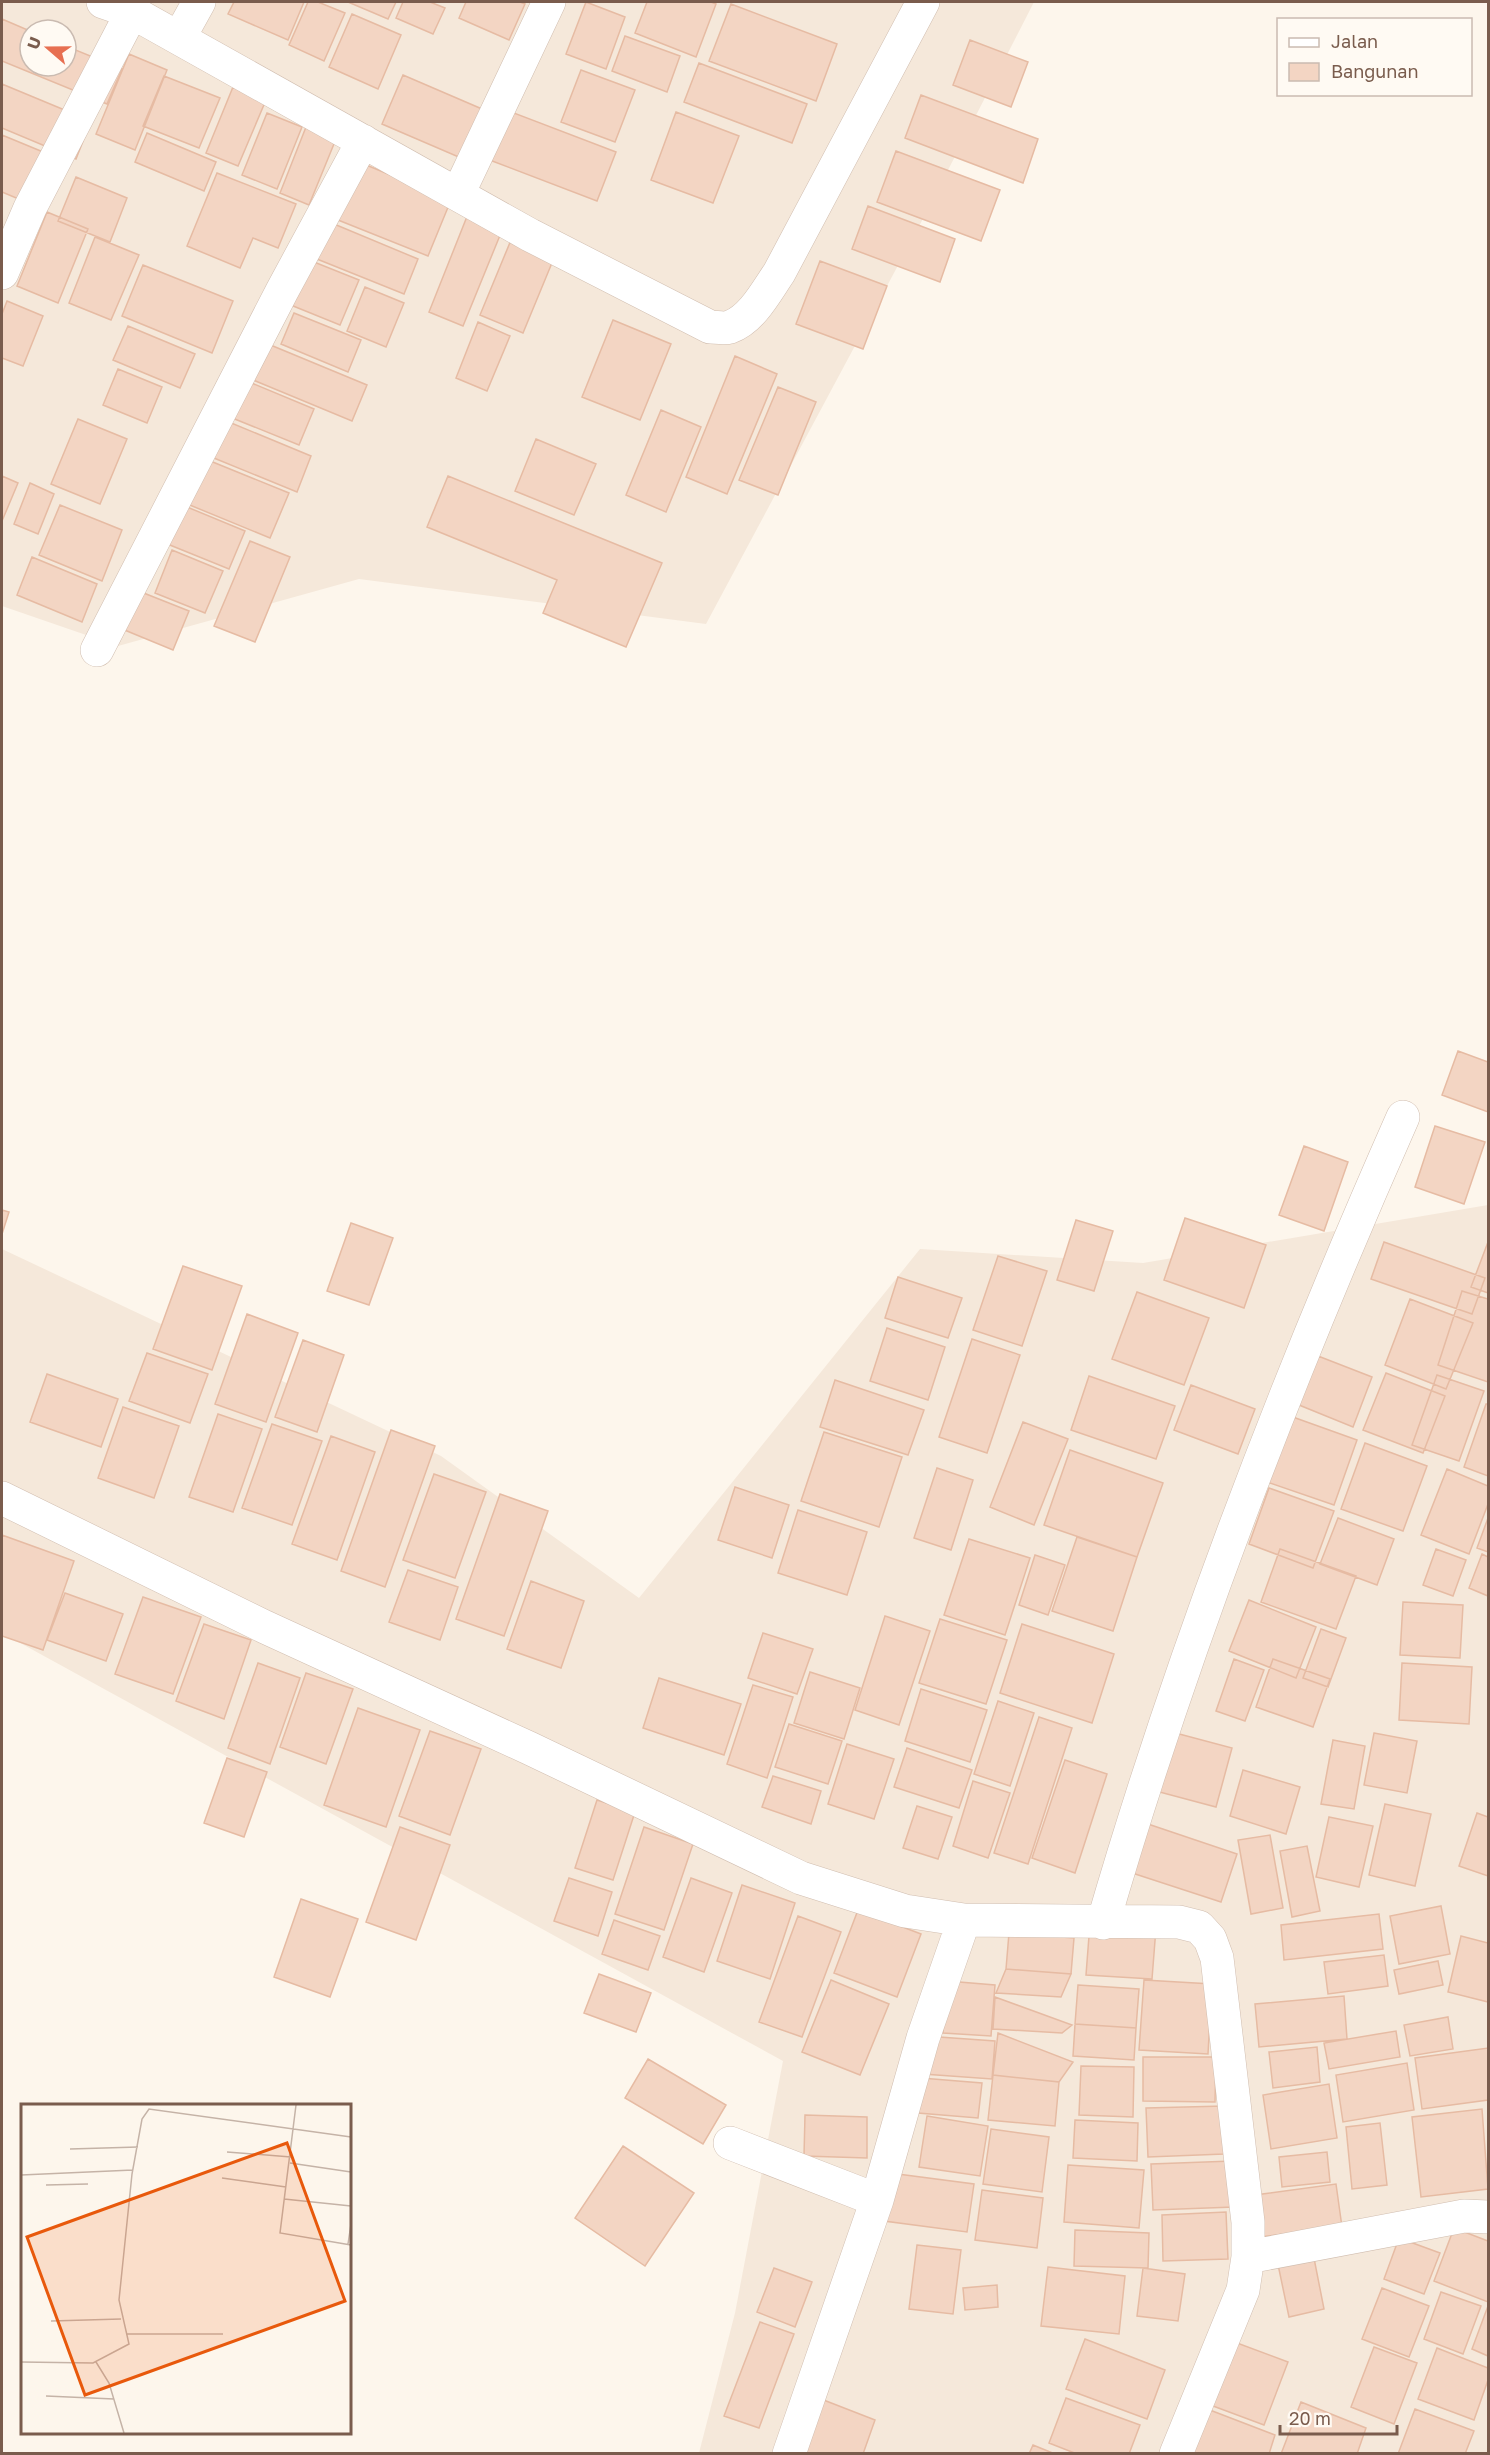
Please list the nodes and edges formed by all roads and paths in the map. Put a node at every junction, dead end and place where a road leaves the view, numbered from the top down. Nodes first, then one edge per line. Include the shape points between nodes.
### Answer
1 (199, 2) edge
2 (549, 2) edge
3 (923, 2) edge
4 (118, 7) edge
5 (179, 38) junction
6 (363, 141) junction
7 (458, 194) junction
8 (2, 273) edge
9 (97, 650) dead end
10 (1403, 1117) dead end
11 (2, 1498) edge
12 (964, 1920) junction
13 (1103, 1923) junction
14 (730, 2143) dead end
15 (877, 2200) junction
16 (1488, 2217) edge
17 (1248, 2257) junction
18 (789, 2454) edge
19 (1176, 2454) edge

1 - 5 street
2 - 7 street
3 - 7 street via 779,273 760,302 728,328 710,327
4 - 5 street
4 - 8 street
5 - 6 street
6 - 7 street
6 - 9 street
10 - 13 street via 1348,1240 1234,1532 1161,1731
11 - 12 street via 264,1627 801,1878 905,1911
12 - 13 street
12 - 15 street via 923,2038
13 - 17 street via 1179,1922 1200,1928 1210,1940 1217,1958 1248,2222
14 - 15 street
15 - 18 street
16 - 17 street via 1464,2216
17 - 19 street via 1243,2290

